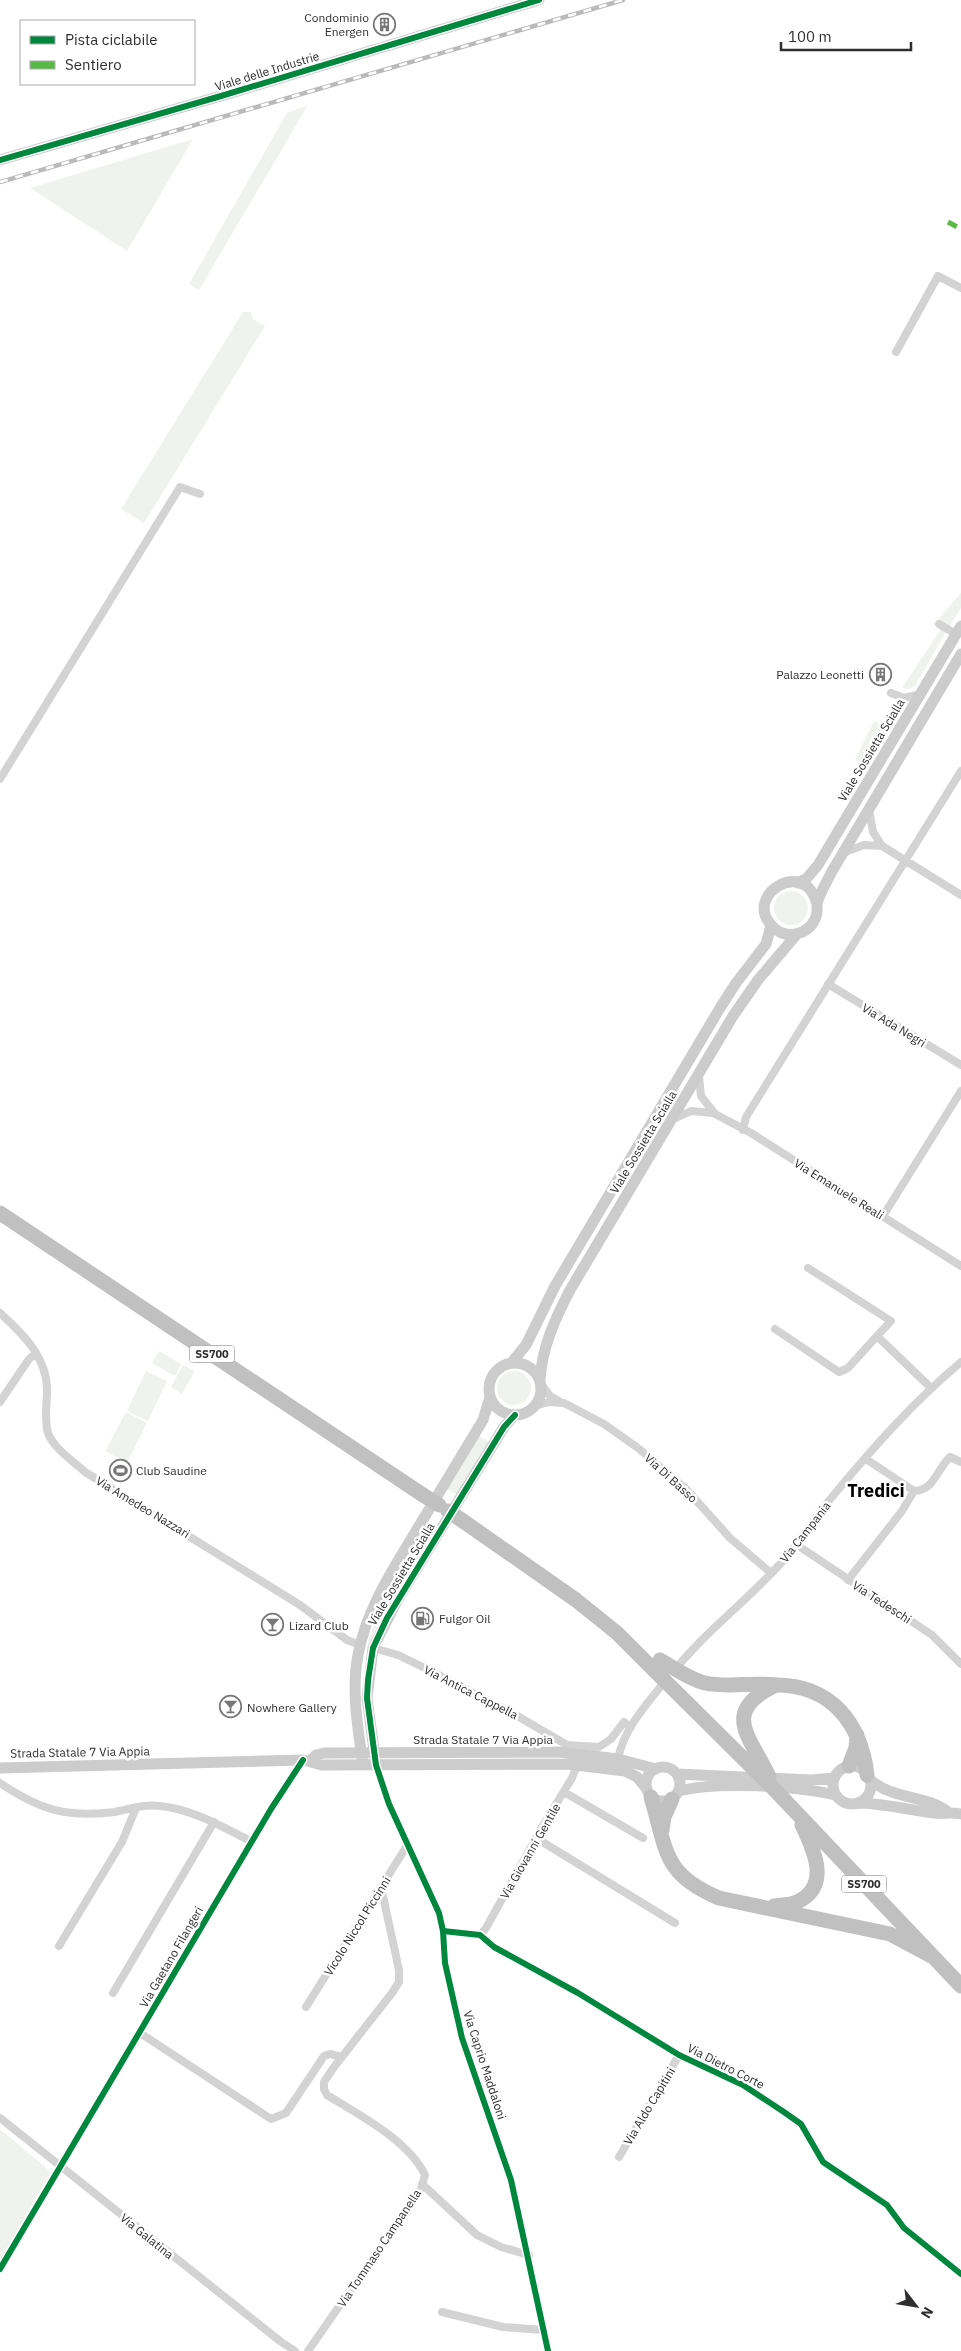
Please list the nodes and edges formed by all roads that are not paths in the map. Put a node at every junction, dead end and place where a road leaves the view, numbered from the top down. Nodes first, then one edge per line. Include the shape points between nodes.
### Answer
1 (539, 0) edge
2 (0, 160) edge
3 (961, 288) edge
4 (896, 352) dead end
5 (200, 494) dead end
6 (940, 624) dead end
7 (959, 630) edge
8 (961, 654) edge
9 (921, 694) junction
10 (906, 718) junction
11 (961, 771) edge
12 (0, 779) edge
13 (869, 810) junction
14 (882, 846) junction
15 (842, 853) junction
16 (905, 861) junction
17 (798, 882) junction
18 (961, 895) edge
19 (817, 904) junction
20 (771, 926) junction
21 (797, 934) junction
22 (828, 984) junction
23 (961, 1065) edge
24 (699, 1075) junction
25 (961, 1091) edge
26 (715, 1114) junction
27 (672, 1120) junction
28 (743, 1130) junction
29 (0, 1214) edge
30 (883, 1216) junction
31 (961, 1266) edge
32 (808, 1268) dead end
33 (0, 1313) edge
34 (775, 1329) dead end
35 (877, 1336) junction
36 (36, 1353) junction
37 (512, 1362) junction
38 (961, 1362) edge
39 (540, 1382) junction
40 (930, 1387) junction
41 (490, 1396) junction
42 (0, 1402) edge
43 (559, 1402) junction
44 (535, 1406) junction
45 (515, 1415) junction
46 (866, 1459) junction
47 (961, 1462) edge
48 (914, 1490) junction
49 (797, 1544) junction
50 (771, 1573) junction
51 (848, 1580) junction
52 (360, 1645) junction
53 (373, 1648) junction
54 (656, 1664) junction
55 (961, 1664) edge
56 (776, 1685) junction
57 (631, 1727) junction
58 (857, 1734) junction
59 (551, 1735) junction
60 (549, 1752) junction
61 (618, 1758) junction
62 (363, 1759) junction
63 (375, 1759) junction
64 (307, 1761) junction
65 (576, 1765) junction
66 (849, 1766) junction
67 (0, 1768) edge
68 (656, 1769) junction
69 (678, 1774) junction
70 (868, 1777) junction
71 (834, 1778) junction
72 (0, 1783) edge
73 (774, 1788) junction
74 (564, 1792) junction
75 (649, 1792) junction
76 (676, 1795) junction
77 (836, 1796) junction
78 (857, 1803) junction
79 (136, 1808) junction
80 (795, 1810) junction
81 (948, 1812) junction
82 (961, 1814) edge
83 (214, 1822) junction
84 (536, 1838) junction
85 (643, 1838) dead end
86 (252, 1842) junction
87 (663, 1843) junction
88 (408, 1844) junction
89 (381, 1887) junction
90 (765, 1908) junction
91 (675, 1923) dead end
92 (443, 1931) junction
93 (480, 1935) junction
94 (59, 1946) dead end
95 (933, 1957) junction
96 (961, 1986) edge
97 (113, 1993) dead end
98 (306, 2007) dead end
99 (140, 2033) junction
100 (344, 2054) junction
101 (679, 2055) junction
102 (0, 2118) edge
103 (619, 2157) dead end
104 (61, 2167) junction
105 (422, 2184) junction
106 (529, 2255) junction
107 (0, 2270) edge
108 (961, 2274) edge
109 (442, 2312) dead end
110 (543, 2330) junction
111 (295, 2351) edge
112 (308, 2351) edge
113 (548, 2351) edge

1 - 2 street, Viale delle Industrie
3 - 4 street via 938,276
5 - 12 street via 180,487
6 - 7 street
7 - 9 street, Viale Sossietta Scialla
8 - 13 street, Viale Sossietta Scialla
9 - 10 street, Viale Sossietta Scialla
9 - 10 street via 909,698 894,695 905,706
10 - 17 street, Viale Sossietta Scialla via 818,865 807,878
11 - 16 street
13 - 14 street via 873,832
13 - 15 street, Viale Sossietta Scialla
14 - 15 street via 864,845
14 - 16 street
15 - 19 street, Viale Sossietta Scialla
16 - 18 street
16 - 22 street
17 - 19 street via 811,890
17 - 20 street, Viale Sossietta Scialla via 779,885 768,895 765,911
19 - 21 street, Viale Sossietta Scialla via 817,915 812,925
20 - 21 street via 780,932
20 - 37 street, Viale Sossietta Scialla via 766,944 720,1008 554,1286 526,1345
21 - 24 street, Viale Sossietta Scialla via 748,993
22 - 23 street, Via Ada Negri
22 - 28 street via 746,1117
24 - 26 street, Via Emanuele Reali via 701,1096
24 - 27 street, Viale Sossietta Scialla
25 - 30 street
26 - 27 street, Via Emanuele Reali via 691,1111
26 - 28 street, Via Emanuele Reali
27 - 39 street, Viale Sossietta Scialla via 560,1308 543,1353
28 - 30 street, Via Emanuele Reali
29 - 54 highway, SS700, bridge via 463,1521 576,1600
30 - 31 street, Via Emanuele Reali
32 - 35 street via 891,1321
33 - 36 street, Via Amedeo Nazzari
34 - 35 street via 839,1372 848,1368
35 - 40 street
36 - 42 street
36 - 52 street, Via Amedeo Nazzari via 44,1368 48,1434 60,1450 85,1472 300,1605 347,1640
37 - 39 street via 527,1365 535,1371
37 - 41 street, Viale Sossietta Scialla via 498,1368 492,1376 488,1386
38 - 40 street, Via Campania
39 - 43 street, Via Di Basso
39 - 44 street, Viale Sossietta Scialla via 540,1396
40 - 46 street, Via Campania
41 - 45 street via 499,1410
41 - 52 street, Viale Sossietta Scialla via 483,1420 382,1590
43 - 44 street
43 - 50 street, Via Di Basso via 572,1405 638,1448 686,1490 730,1538
44 - 45 street, Viale Sossietta Scialla
45 - 53 street, Viale Sossietta Scialla via 504,1427 398,1599
46 - 48 street
46 - 49 street, Via Campania via 831,1498
47 - 48 street via 950,1457 929,1487
48 - 51 street via 902,1511
49 - 50 street, Via Campania
49 - 51 street, Via Tedeschi
50 - 57 street, Via Campania via 694,1646
51 - 55 street, Via Tedeschi via 876,1595 932,1635
52 - 62 street, Viale Sossietta Scialla via 355,1701
53 - 59 street, Via Antica Cappella via 398,1655 431,1671
53 - 63 street, Viale Sossietta Scialla via 367,1698
54 - 56 highway, bridge via 705,1683
54 - 73 highway, SS700, bridge
56 - 58 highway via 803,1688 827,1699 850,1721
56 - 73 highway, SS700, bridge via 762,1691 750,1702 744,1728
57 - 59 street, Via Campania via 624,1722 600,1747 574,1746
57 - 61 street, Via Campania
58 - 66 highway
58 - 70 highway
59 - 60 street
60 - 61 street, Strada Statale 7 Via Appia
60 - 63 street, Strada Statale 7 Via Appia
61 - 68 street, Strada Statale 7 Via Appia
62 - 63 street, Strada Statale 7 Via Appia
62 - 64 street, Strada Statale 7 Via Appia via 322,1764
63 - 65 street, Strada Statale 7 Via Appia
63 - 88 street, Via Caprio Maddaloni
64 - 67 street, Strada Statale 7 Via Appia
64 - 86 street, Via Gaetano Filangeri
65 - 74 street, Via Giovanni Gentile
65 - 75 street, Strada Statale 7 Via Appia via 625,1771 637,1777
66 - 70 street via 859,1768
66 - 71 street
68 - 69 street, Strada Statale 7 Via Appia via 668,1768
68 - 75 street via 648,1776
69 - 71 street, Strada Statale 7 Via Appia via 811,1780
69 - 76 street via 680,1780
70 - 78 street via 868,1793
70 - 81 street via 878,1786 900,1796 939,1805
71 - 77 street
72 - 79 street via 45,1808 74,1815
73 - 80 highway, SS700
74 - 84 street, Via Giovanni Gentile
74 - 85 street
75 - 76 street via 659,1802
75 - 87 highway, SS700
76 - 77 street via 716,1785 809,1790
76 - 87 highway via 664,1816
77 - 78 street via 845,1802
78 - 81 street
79 - 83 street via 162,1806
79 - 94 street via 122,1842
80 - 90 highway, SS700 via 814,1850 817,1876 809,1892 797,1902
80 - 95 highway, SS700
81 - 82 street
83 - 86 street
83 - 97 street
84 - 91 street
84 - 93 street, Via Giovanni Gentile
86 - 99 street, Via Gaetano Filangeri
87 - 90 highway, SS700 via 679,1874 703,1891 719,1898
88 - 89 street, Vicolo Niccol Piccinni
88 - 92 street, Via Caprio Maddaloni via 431,1893
89 - 98 street, Vicolo Niccol Piccinni
89 - 100 street, Via Tommaso Campanella via 399,1982
90 - 95 highway via 890,1934
92 - 93 street, Via Dietro Corte
92 - 106 street, Via Caprio Maddaloni via 445,1963 462,2038 512,2180
93 - 101 street, Via Dietro Corte
95 - 96 highway, SS700
99 - 100 street via 271,2118 286,2113 324,2056
99 - 104 street, Via Gaetano Filangeri
100 - 105 street, Via Tommaso Campanella via 324,2082 327,2095 378,2127 419,2163 425,2175
101 - 103 street, Via Aldo Capitini
101 - 108 street, Via Dietro Corte via 743,2084 801,2124 823,2162 887,2205 904,2228
102 - 104 street, Via Galatina
104 - 107 street, Via Gaetano Filangeri
104 - 111 street, Via Galatina
105 - 106 street via 477,2235 501,2247
105 - 112 street, Via Tommaso Campanella
106 - 110 street, Via Caprio Maddaloni
109 - 110 street via 503,2327
110 - 113 street, Via Caprio Maddaloni

